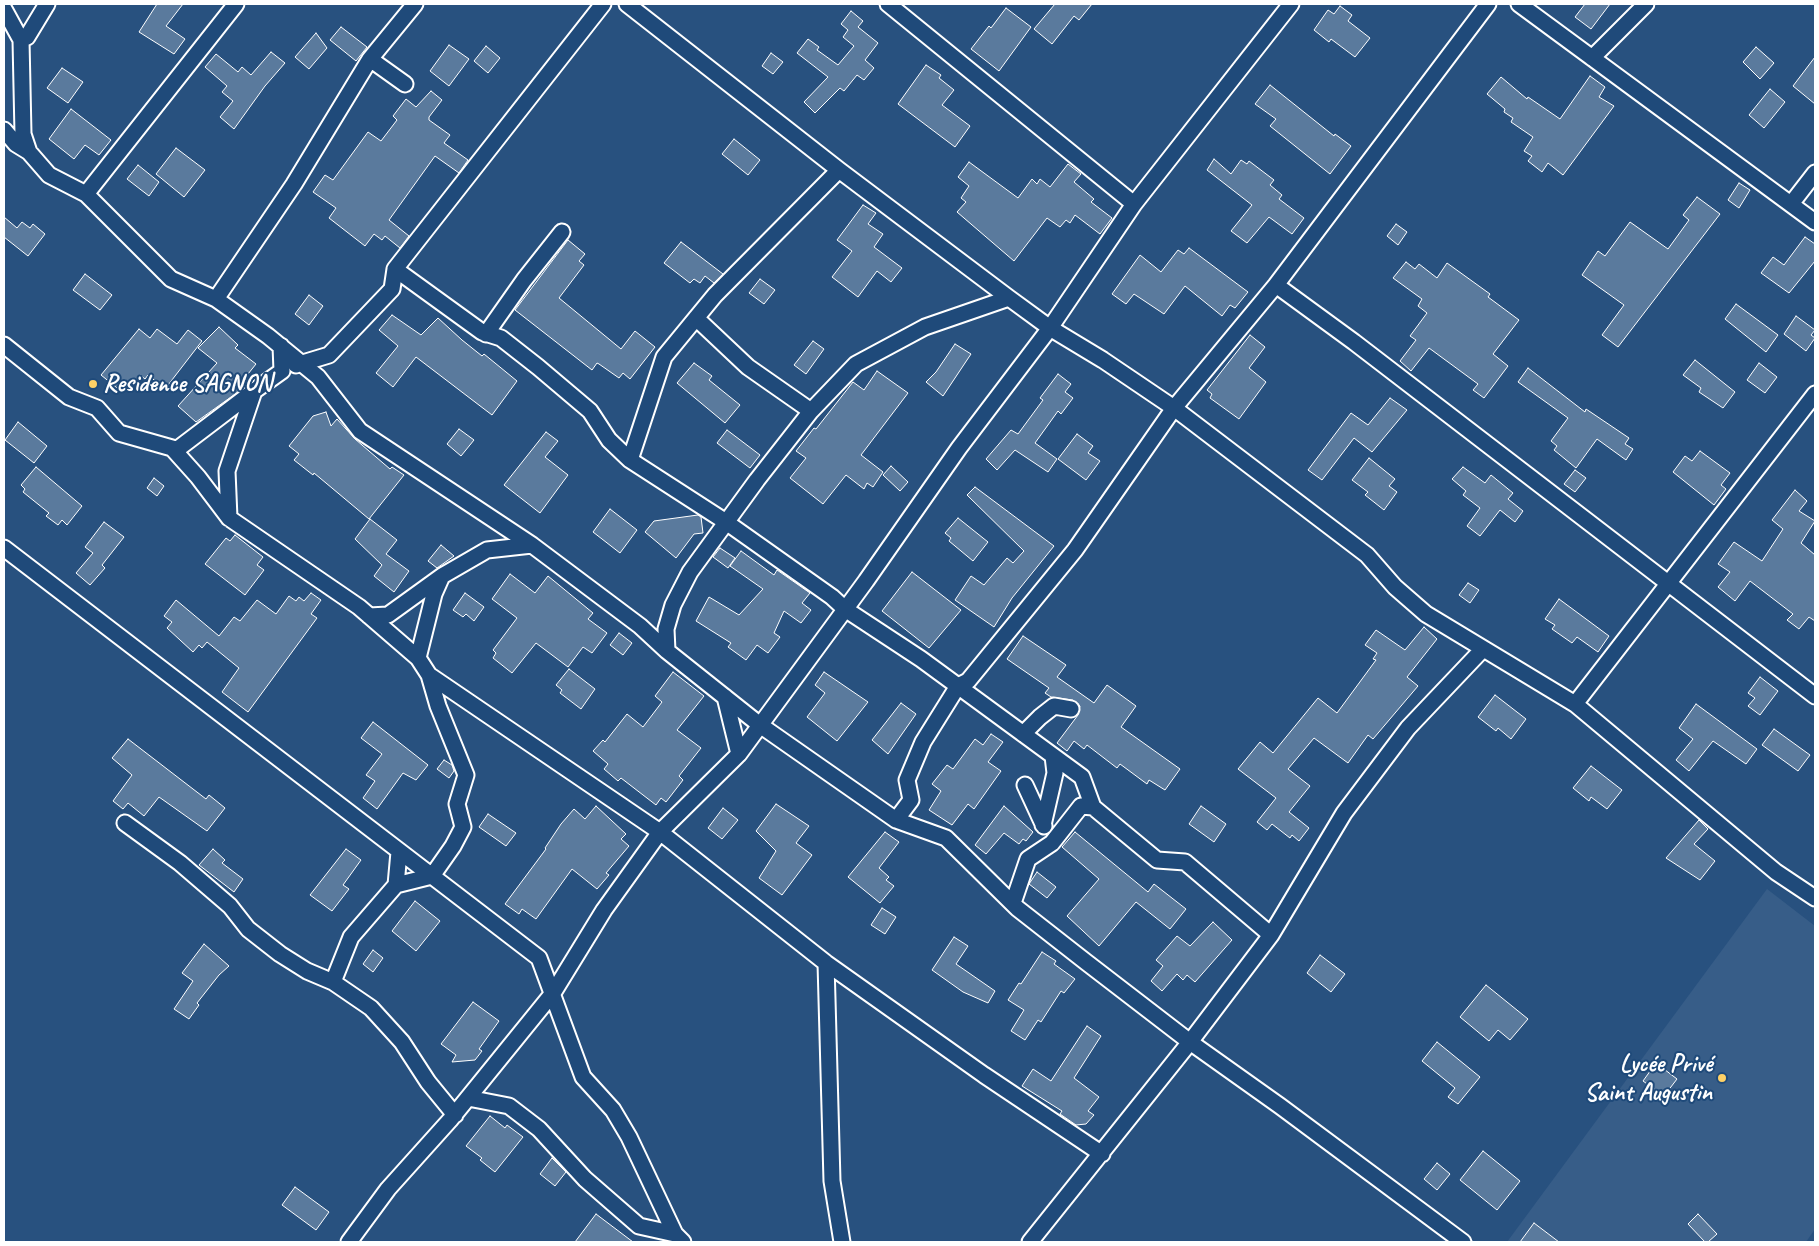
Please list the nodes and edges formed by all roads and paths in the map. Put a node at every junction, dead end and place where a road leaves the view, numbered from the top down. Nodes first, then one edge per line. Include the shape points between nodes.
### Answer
1 (47, 4) edge
2 (236, 4) edge
3 (415, 4) edge
4 (603, 4) edge
5 (627, 4) edge
6 (888, 4) edge
7 (1291, 4) edge
8 (1488, 4) edge
9 (1519, 4) edge
10 (1646, 4) edge
11 (4, 9) edge
12 (21, 40) junction
13 (1592, 58) junction
14 (370, 59) junction
15 (405, 84) dead end
16 (4, 130) edge
17 (29, 152) junction
18 (839, 170) junction
19 (1815, 173) edge
20 (86, 194) junction
21 (1134, 204) junction
22 (1791, 204) junction
23 (1815, 222) edge
24 (562, 232) dead end
25 (395, 269) junction
26 (1276, 285) junction
27 (1009, 298) junction
28 (216, 299) junction
29 (696, 318) junction
30 (1050, 328) junction
31 (486, 334) junction
32 (4, 345) edge
33 (281, 346) junction
34 (302, 363) junction
35 (282, 371) junction
36 (254, 391) junction
37 (1815, 394) edge
38 (1174, 408) junction
39 (811, 411) junction
40 (175, 451) junction
41 (630, 460) junction
42 (230, 518) junction
43 (726, 522) junction
44 (532, 545) junction
45 (4, 548) edge
46 (442, 576) junction
47 (1667, 582) junction
48 (845, 609) junction
49 (369, 616) junction
50 (1482, 648) junction
51 (667, 651) junction
52 (418, 658) junction
53 (428, 675) junction
54 (958, 686) junction
55 (1815, 696) edge
56 (725, 697) junction
57 (1574, 704) junction
58 (1071, 709) dead end
59 (760, 725) junction
60 (1023, 734) junction
61 (739, 754) junction
62 (1054, 756) junction
63 (1026, 785) dead end
64 (1093, 807) junction
65 (896, 820) junction
66 (125, 823) dead end
67 (1043, 825) junction
68 (660, 832) junction
69 (1052, 844) junction
70 (399, 852) junction
71 (432, 876) junction
72 (396, 885) junction
73 (1815, 898) edge
74 (1013, 903) junction
75 (1271, 935) junction
76 (826, 963) junction
77 (333, 982) junction
78 (553, 993) junction
79 (1190, 1042) junction
80 (468, 1098) junction
81 (455, 1114) junction
82 (1102, 1154) junction
83 (679, 1238) edge
84 (349, 1242) edge
85 (842, 1242) edge
86 (1030, 1242) edge
87 (1463, 1242) edge

1 - 12 street via 27,37
2 - 20 street
3 - 14 street
4 - 25 street
5 - 18 street
6 - 21 street
7 - 21 street
8 - 26 street
9 - 13 street
10 - 13 street
11 - 12 street
12 - 17 street via 23,134
13 - 22 street
14 - 15 street
14 - 28 street via 298,178
16 - 17 street via 16,144
17 - 20 street via 48,175
18 - 27 street
18 - 29 street
19 - 22 street
20 - 28 street via 171,279
21 - 30 street
22 - 23 street
24 - 31 street
25 - 31 street
25 - 34 street via 392,289 329,355
26 - 38 street
26 - 47 street
27 - 30 street
27 - 39 street via 925,327 856,364
28 - 33 street
29 - 39 street via 748,367
29 - 41 street via 664,357
30 - 38 street
30 - 48 street via 959,448
31 - 41 street via 502,338 590,411 610,440
32 - 40 street via 69,397 97,408 119,433
33 - 34 street
33 - 35 street
34 - 35 street
34 - 44 street via 318,377 360,431
35 - 36 street
36 - 40 street
36 - 42 street via 227,471
37 - 47 street
38 - 50 street via 1368,555 1395,587 1426,614
38 - 54 street via 1075,550 968,681
39 - 43 street
40 - 42 street
41 - 43 street
42 - 49 street
43 - 48 street
43 - 51 street via 690,572 672,605 666,629
44 - 46 street via 488,550
44 - 51 street via 640,626
45 - 70 street
46 - 49 street via 388,615
46 - 52 street via 434,594
47 - 55 street
47 - 57 street
48 - 54 street
48 - 59 street
49 - 52 street
50 - 57 street
50 - 75 street via 1408,728 1344,814
51 - 56 street
52 - 53 street
53 - 68 street
53 - 71 street via 466,775 457,804 463,827
54 - 60 street
54 - 65 street via 923,742 907,780 912,800
56 - 59 street
56 - 61 street
57 - 73 street via 1776,872
58 - 60 street via 1054,706
59 - 61 street
59 - 65 street
60 - 62 street
61 - 68 street
62 - 64 street via 1082,777
62 - 67 street via 1055,773
63 - 67 street
64 - 69 street via 1081,806
64 - 75 street via 1157,860 1185,862
65 - 74 street via 946,838
66 - 77 street via 230,906 248,928 280,954
67 - 69 street
68 - 76 street
68 - 78 street via 604,910
69 - 74 street via 1028,859
70 - 71 street
70 - 72 street
71 - 72 street
71 - 78 street via 540,958
72 - 77 street via 351,937
74 - 79 street
75 - 79 street
76 - 82 street
76 - 85 street via 832,1181
77 - 81 street via 371,1008 402,1042 428,1082
78 - 80 street
78 - 83 street via 583,1077 613,1110
79 - 82 street
79 - 87 street
80 - 81 street
80 - 83 street via 509,1106 538,1129 638,1226
81 - 84 street via 388,1189
82 - 86 street

